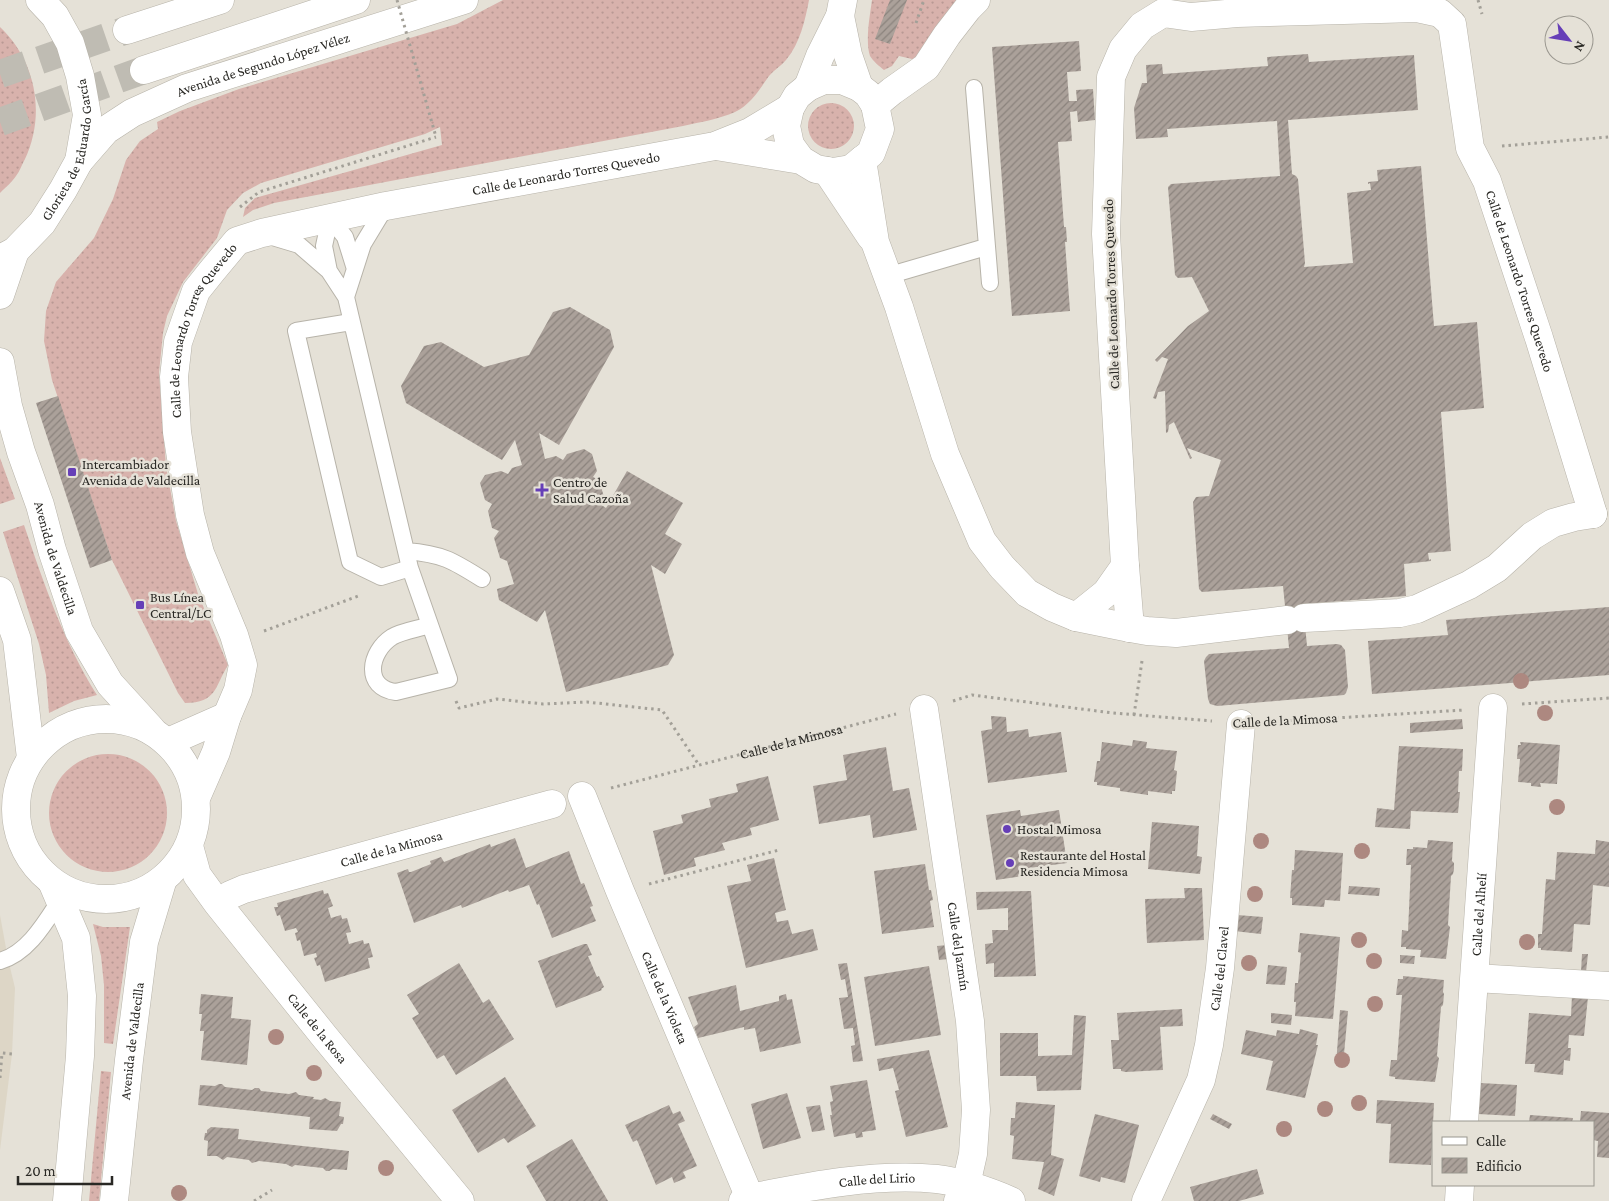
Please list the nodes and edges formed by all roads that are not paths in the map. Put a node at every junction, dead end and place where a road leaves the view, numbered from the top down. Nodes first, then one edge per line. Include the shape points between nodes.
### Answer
1 (40, 0) edge
2 (220, 0) edge
3 (356, 0) edge
4 (464, 0) edge
5 (976, 0) edge
6 (1165, 7) edge
7 (842, 8) edge
8 (127, 30) tunnel mouth
9 (144, 70) tunnel mouth
10 (808, 87) junction
11 (974, 88) dead end
12 (867, 96) junction
13 (790, 108) junction
14 (715, 146) junction
15 (801, 160) junction
16 (862, 160) junction
17 (79, 161) junction
18 (827, 171) junction
19 (386, 206) junction
20 (330, 218) junction
21 (262, 233) junction
22 (875, 242) junction
23 (986, 247) junction
24 (8, 255) edge
25 (355, 268) junction
26 (329, 271) junction
27 (886, 276) junction
28 (990, 283) dead end
29 (0, 295) edge
30 (346, 298) junction
31 (352, 322) junction
32 (0, 362) edge
33 (1601, 521) edge
34 (406, 551) junction
35 (1125, 566) junction
36 (410, 568) junction
37 (482, 579) dead end
38 (0, 590) edge
39 (1076, 617) junction
40 (430, 625) junction
41 (1130, 628) junction
42 (1494, 708) road end
43 (914, 710) road end
44 (227, 716) junction
45 (1241, 724) road end
46 (161, 737) junction
47 (31, 758) junction
48 (582, 796) dead end
49 (196, 798) junction
50 (552, 804) dead end
51 (189, 846) junction
52 (162, 882) junction
53 (57, 892) junction
54 (230, 895) dead end
55 (0, 961) edge
56 (1475, 978) junction
57 (1609, 986) edge
58 (1464, 1121) edge
59 (1460, 1186) edge
60 (962, 1193) edge
61 (746, 1200) edge
62 (67, 1201) edge
63 (114, 1201) edge
64 (460, 1201) edge
65 (1011, 1201) edge
66 (1146, 1201) edge
67 (1459, 1201) edge

1 - 17 main road, Glorieta de Eduardo García via 70,43 80,76 87,115
2 - 8 main road
3 - 9 main road
4 - 17 main road, Avenida de Segundo López Vélez via 187,88 132,113 106,130
5 - 12 main road via 926,67
6 - 33 main road, Calle de Leonardo Torres Quevedo via 1191,17 1417,8 1440,13 1452,24 1470,148 1487,181
6 - 35 main road, Calle de Leonardo Torres Quevedo via 1142,26 1123,49 1111,76 1106,234
7 - 10 main road
7 - 12 main road via 848,55
10 - 12 main road via 824,80 842,80
10 - 13 main road
11 - 23 lane
12 - 16 main road via 880,129 871,153
13 - 14 main road, Calle de Leonardo Torres Quevedo via 750,132
13 - 15 main road via 786,126 790,145
14 - 15 main road, Calle de Leonardo Torres Quevedo
14 - 19 main road, Calle de Leonardo Torres Quevedo
15 - 18 main road
16 - 18 main road via 851,169
16 - 22 main road, Calle de Leonardo Torres Quevedo
17 - 24 main road, Glorieta de Eduardo García via 42,223
18 - 22 main road, Calle de Leonardo Torres Quevedo
19 - 20 main road, Calle de Leonardo Torres Quevedo
19 - 25 lane via 363,244
20 - 21 main road, Calle de Leonardo Torres Quevedo
20 - 25 lane via 345,237
20 - 26 lane via 324,246
21 - 26 lane via 299,245
21 - 44 main road, Calle de Leonardo Torres Quevedo via 238,241 196,291 178,342 174,378 177,432 190,515 200,553 243,665 238,690
22 - 27 main road, Calle de Leonardo Torres Quevedo
23 - 27 lane
23 - 28 lane
24 - 29 main road
25 - 30 lane
26 - 30 lane
27 - 39 main road, Calle de Leonardo Torres Quevedo via 899,307 945,454 982,541 1027,593
30 - 31 lane
31 - 34 lane
31 - 36 lane via 296,331 350,562 381,577
32 - 46 main road, Avenida de Valdecilla via 21,452 79,631 110,684
33 - 41 main road, Calle de Leonardo Torres Quevedo via 1574,517 1553,523 1469,586 1400,613 1295,619 1176,633
34 - 36 lane
34 - 37 lane via 452,560
35 - 39 main road via 1106,593
35 - 41 main road, Calle de Leonardo Torres Quevedo
36 - 40 lane
38 - 47 main road via 17,640
39 - 41 main road, Calle de Leonardo Torres Quevedo
40 - 40 lane via 449,679 396,692 388,691 373,676 372,664 381,646 393,636
42 - 56 main road, Calle del Alhelí
43 - 60 main road, Calle del Jazmín via 970,1022 976,1110 973,1154
44 - 46 main road
44 - 49 main road, Calle de Leonardo Torres Quevedo
45 - 66 main road, Calle del Clavel via 1220,968 1209,1045 1202,1080
46 - 47 main road via 125,720 92,720 70,726 44,743
46 - 49 main road, Avenida de Valdecilla via 189,774
47 - 53 main road via 19,782 15,808 21,842 33,864
48 - 61 main road, Calle de la Violeta
49 - 51 main road via 196,822
50 - 54 main road, Calle de la Mimosa via 244,888
51 - 52 main road via 175,869
51 - 64 main road, Calle de la Rosa via 197,875 218,904
52 - 53 main road via 143,892 114,900
52 - 63 main road, Avenida de Valdecilla via 144,942
53 - 55 lane via 39,931 17,953
53 - 62 main road via 76,938 82,996
56 - 57 main road
56 - 58 main road, Calle del Alhelí
59 - 67 main road
60 - 61 main road, Calle del Lirio via 937,1179 886,1178 810,1186
60 - 65 main road, Calle del Lirio

